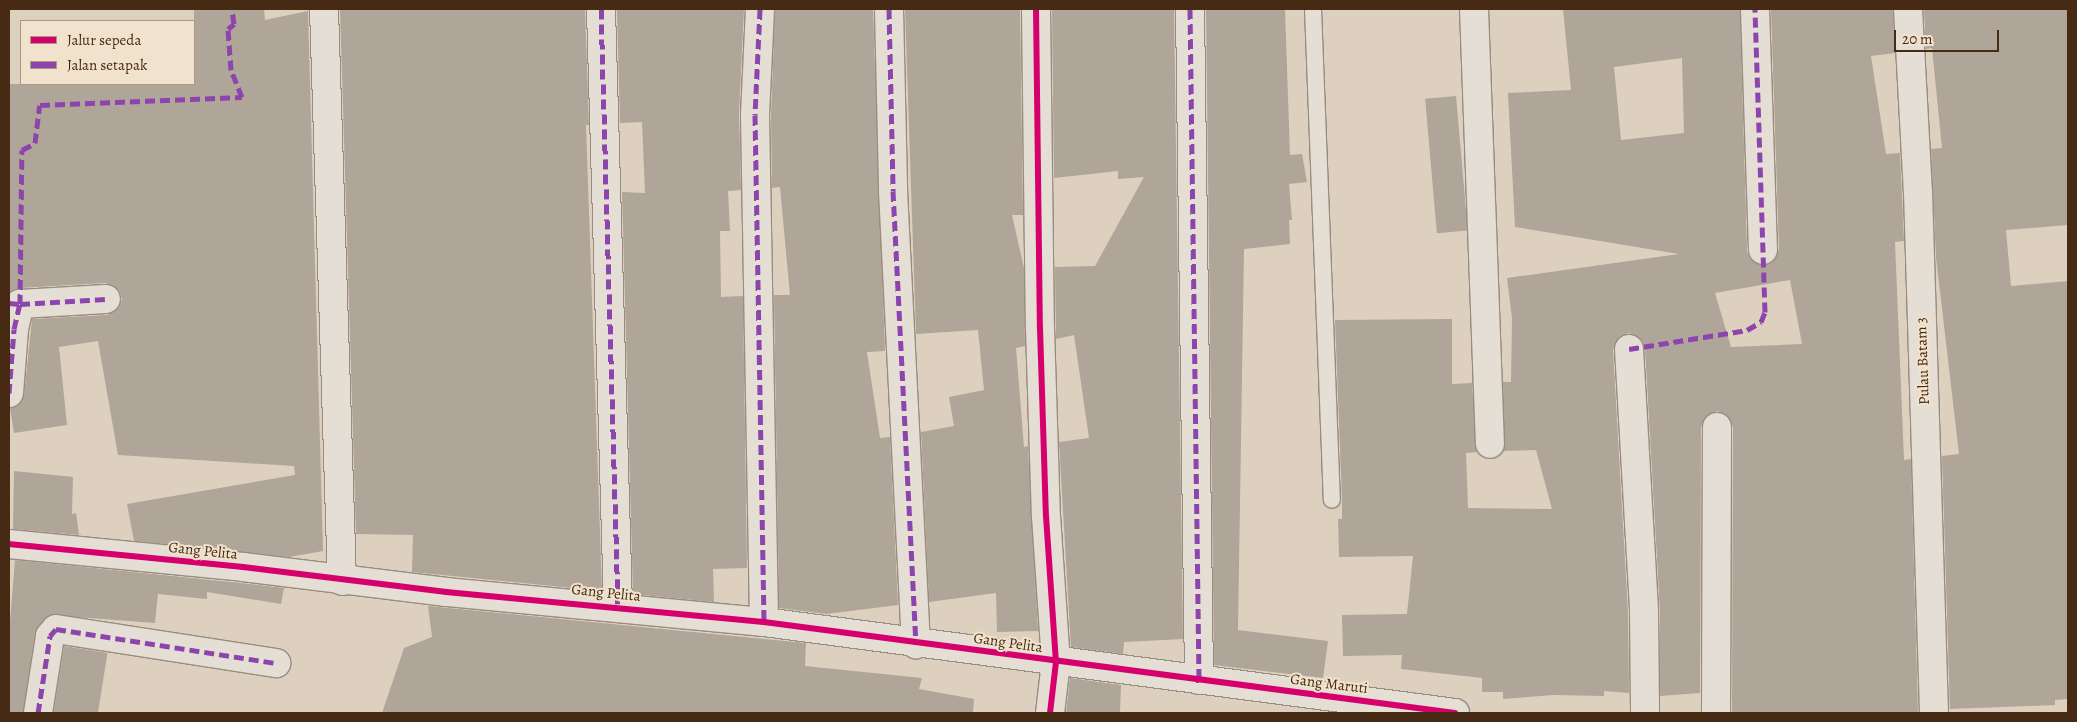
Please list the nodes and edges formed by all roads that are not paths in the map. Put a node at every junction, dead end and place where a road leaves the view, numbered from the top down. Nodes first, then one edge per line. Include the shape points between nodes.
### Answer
1 (324, 9) edge
2 (601, 9) edge
3 (760, 9) edge
4 (889, 9) edge
5 (1036, 9) edge
6 (1190, 9) edge
7 (1313, 9) edge
8 (1474, 9) edge
9 (1756, 9) edge
10 (1908, 9) edge
11 (1763, 250) dead end
12 (106, 299) dead end
13 (14, 303) edge
14 (1629, 348) dead end
15 (9, 393) edge
16 (1717, 427) dead end
17 (1490, 444) dead end
18 (1332, 500) dead end
19 (9, 544) edge
20 (342, 581) junction
21 (618, 607) junction
22 (764, 622) junction
23 (916, 644) junction
24 (1056, 662) junction
25 (276, 664) dead end
26 (1199, 680) junction
27 (38, 713) edge
28 (1050, 713) edge
29 (1456, 713) edge
30 (1645, 713) edge
31 (1716, 713) edge
32 (1934, 713) edge

1 - 20 street
2 - 21 street
3 - 22 street via 755,115
4 - 23 street via 896,240
5 - 24 street via 1040,338 1046,516
6 - 26 street
7 - 18 lane
8 - 17 street
9 - 11 street
10 - 32 street, Pulau Batam 3 via 1918,192
12 - 13 street
13 - 15 street
14 - 30 street via 1644,612
16 - 31 street
19 - 20 street, Gang Pelita via 243,567
20 - 21 street, Gang Pelita
21 - 22 street, Gang Pelita
22 - 23 street, Gang Pelita
23 - 24 street, Gang Pelita
24 - 26 street, Gang Pelita
24 - 28 street
25 - 27 street via 56,629 50,636
26 - 29 street, Gang Maruti

